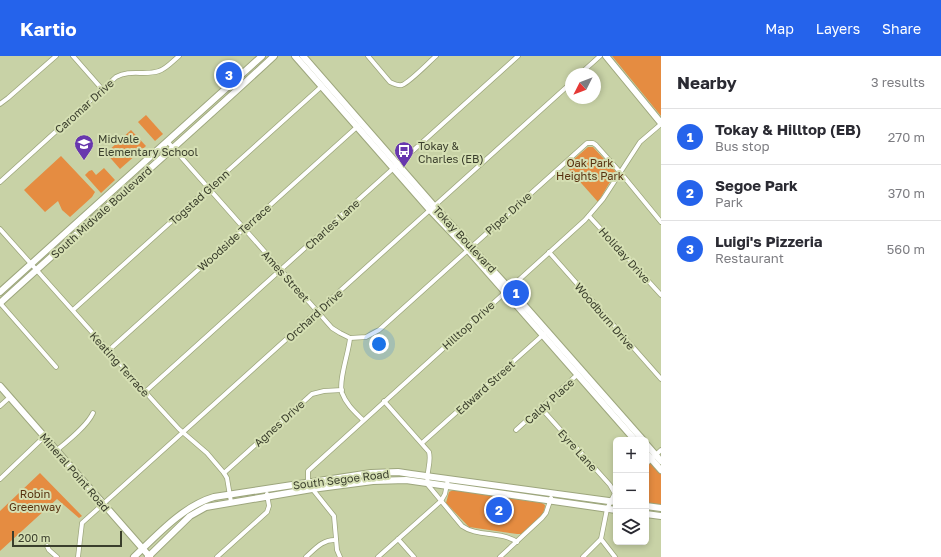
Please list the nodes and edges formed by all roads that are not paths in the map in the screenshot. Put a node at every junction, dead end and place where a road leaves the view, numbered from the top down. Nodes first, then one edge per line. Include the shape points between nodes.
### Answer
1 (56, 56) edge
2 (73, 56) edge
3 (179, 56) edge
4 (262, 56) edge
5 (274, 56) edge
6 (295, 56) edge
7 (303, 56) edge
8 (368, 56) edge
9 (518, 56) edge
10 (600, 56) edge
11 (606, 56) edge
12 (434, 57) edge
13 (587, 68) edge
14 (240, 76) junction
15 (324, 85) junction
16 (565, 87) edge
17 (102, 89) junction
18 (0, 104) edge
19 (221, 106) junction
20 (661, 124) edge
21 (359, 125) junction
22 (167, 141) junction
23 (173, 148) junction
24 (396, 167) junction
25 (620, 172) junction
26 (0, 182) edge
27 (208, 189) junction
28 (432, 208) junction
29 (589, 216) junction
30 (661, 222) edge
31 (0, 229) edge
32 (244, 229) junction
33 (470, 248) junction
34 (549, 252) junction
35 (32, 263) junction
36 (37, 269) junction
37 (281, 270) junction
38 (507, 290) junction
39 (0, 292) edge
40 (661, 295) edge
41 (0, 303) edge
42 (73, 310) junction
43 (318, 311) junction
44 (545, 333) junction
45 (350, 338) junction
46 (108, 351) junction
47 (56, 367) dead end
48 (580, 373) junction
49 (661, 380) edge
50 (0, 386) edge
51 (342, 390) junction
52 (145, 392) junction
53 (10, 397) junction
54 (384, 400) junction
55 (0, 406) edge
56 (541, 408) junction
57 (93, 413) dead end
58 (363, 420) junction
59 (516, 430) dead end
60 (183, 433) junction
61 (44, 437) junction
62 (632, 437) edge
63 (639, 437) edge
64 (422, 443) junction
65 (57, 450) junction
66 (649, 450) edge
67 (661, 450) edge
68 (649, 455) edge
69 (653, 457) junction
70 (649, 461) edge
71 (661, 461) edge
72 (661, 470) edge
73 (224, 473) junction
74 (428, 476) junction
75 (0, 479) edge
76 (448, 479) junction
77 (427, 483) junction
78 (310, 486) junction
79 (447, 486) junction
80 (266, 489) junction
81 (613, 489) edge
82 (552, 493) junction
83 (230, 495) junction
84 (267, 496) junction
85 (441, 501) junction
86 (550, 501) junction
87 (231, 502) junction
88 (613, 502) edge
89 (104, 504) junction
90 (649, 506) edge
91 (661, 508) edge
92 (607, 509) junction
93 (613, 510) edge
94 (649, 514) edge
95 (661, 516) edge
96 (398, 539) junction
97 (602, 539) junction
98 (336, 540) junction
99 (517, 542) junction
100 (47, 546) dead end
101 (143, 549) junction
102 (57, 557) edge
103 (78, 557) edge
104 (134, 557) edge
105 (149, 557) edge
106 (217, 557) edge
107 (306, 557) edge
108 (340, 557) edge
109 (378, 557) edge
110 (414, 557) edge
111 (500, 557) edge
112 (583, 557) edge
113 (615, 557) edge

1 - 18 street
2 - 17 street
3 - 17 street, Caromar Drive via 161,71 123,73
4 - 14 street, South Midvale Boulevard
5 - 19 street, South Midvale Boulevard
6 - 15 street, Tokay Boulevard
7 - 15 street, Tokay Boulevard
8 - 12 street via 395,85 403,85
9 - 24 street, Charles Lane
10 - 13 street
11 - 20 street
14 - 19 street via 239,82
14 - 22 street, South Midvale Boulevard
15 - 21 street, Tokay Boulevard
15 - 27 street, Togstad Glenn
16 - 28 street, Orchard Drive
17 - 26 street, Caromar Drive
19 - 23 street, South Midvale Boulevard
20 - 25 street, Hilltop Drive via 640,142
21 - 24 street, Tokay Boulevard
21 - 32 street, Woodside Terrace
22 - 23 street, Ames Street
22 - 35 street, South Midvale Boulevard
23 - 27 street, Ames Street
23 - 36 street, South Midvale Boulevard
24 - 28 street, Tokay Boulevard
24 - 37 street, Charles Lane
25 - 29 street, Hilltop Drive
25 - 30 street
25 - 33 street, Piper Drive via 596,145 590,142 585,144
27 - 32 street, Ames Street
27 - 42 street, Togstad Glenn
28 - 33 street, Tokay Boulevard
28 - 43 street, Orchard Drive
29 - 34 street, Hilltop Drive
29 - 40 street, Holiday Drive
31 - 35 street, Keating Terrace
32 - 37 street, Ames Street
32 - 46 street, Woodside Terrace
33 - 38 street, Tokay Boulevard
33 - 45 street, Piper Drive via 379,330 366,336
34 - 38 street, Hilltop Drive
34 - 49 street, Woodburn Drive
35 - 36 street, Keating Terrace
35 - 39 street, South Midvale Boulevard
36 - 41 street, South Midvale Boulevard
36 - 42 street, Keating Terrace
37 - 43 street, Ames Street
37 - 52 street, Charles Lane
38 - 44 street, Tokay Boulevard
38 - 54 street, Hilltop Drive
41 - 47 street
42 - 46 street, Keating Terrace
43 - 45 street, Ames Street via 335,330
43 - 60 street, Orchard Drive
44 - 48 street, Tokay Boulevard
44 - 64 street, Edward Street
45 - 51 street
46 - 52 street, Keating Terrace
48 - 56 street, Caldy Place
48 - 62 street, Tokay Boulevard
48 - 63 street, Tokay Boulevard
50 - 53 street, Mineral Point Road
51 - 58 street via 348,405
51 - 73 street, Agnes Drive via 324,390 312,394
52 - 60 street, Keating Terrace
53 - 55 street
53 - 61 street, Mineral Point Road
54 - 58 street, Hilltop Drive
54 - 64 street
56 - 59 street, Caldy Place
56 - 81 street, Eyre Lane
57 - 65 street
58 - 78 street, Hilltop Drive via 310,468 307,475
60 - 73 street, Keating Terrace via 207,453
60 - 89 street, Orchard Drive
61 - 65 street, Mineral Point Road
61 - 75 street
64 - 74 street via 430,456
65 - 89 street, Mineral Point Road
66 - 69 street
67 - 69 street
68 - 69 street
69 - 70 street
69 - 71 street
69 - 72 street
73 - 83 street, Keating Terrace
74 - 76 street, South Segoe Road
74 - 77 street
74 - 78 street, South Segoe Road via 398,472 378,473
76 - 79 street
76 - 82 street, South Segoe Road
77 - 78 street, South Segoe Road via 380,480
77 - 79 street, South Segoe Road
77 - 85 street
78 - 80 street, South Segoe Road
78 - 84 street, South Segoe Road
78 - 98 street via 334,516
79 - 85 street
79 - 86 street, South Segoe Road
80 - 83 street, South Segoe Road
80 - 84 street
82 - 86 street
82 - 88 street, South Segoe Road
83 - 87 street, Keating Terrace
83 - 101 street, South Segoe Road via 203,500 193,505
84 - 87 street, South Segoe Road
84 - 106 street via 267,512
85 - 96 street
85 - 99 street via 468,530 510,537
86 - 92 street, South Segoe Road
86 - 99 street via 542,518
87 - 105 street, South Segoe Road via 198,510
88 - 92 street
89 - 101 street, Mineral Point Road
89 - 103 street, Orchard Drive via 82,523
90 - 91 street
92 - 93 street, South Segoe Road
92 - 97 street
94 - 95 street
96 - 109 street
96 - 110 street
97 - 112 street
97 - 113 street
98 - 107 street via 323,542
98 - 108 street
99 - 111 street
100 - 102 street
101 - 104 street, South Segoe Road
101 - 105 street, Mineral Point Road

